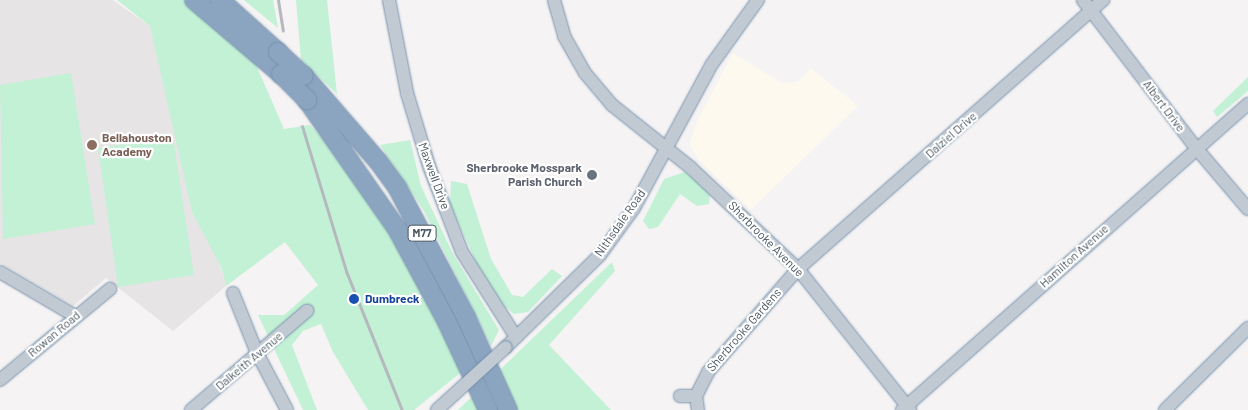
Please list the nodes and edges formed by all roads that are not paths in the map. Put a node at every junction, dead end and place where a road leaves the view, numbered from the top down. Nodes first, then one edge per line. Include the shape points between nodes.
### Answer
1 (194, 0) edge
2 (220, 0) edge
3 (389, 0) edge
4 (554, 0) edge
5 (758, 0) edge
6 (1083, 0) edge
7 (1103, 0) edge
8 (1090, 11) junction
9 (1248, 104) edge
10 (1196, 148) junction
11 (667, 150) junction
12 (1248, 209) edge
13 (798, 269) junction
14 (0, 272) edge
15 (110, 290) dead end
16 (233, 293) dead end
17 (307, 311) dead end
18 (75, 316) junction
19 (1248, 328) edge
20 (516, 337) junction
21 (257, 353) junction
22 (0, 380) edge
23 (680, 396) dead end
24 (696, 396) junction
25 (906, 409) edge
26 (191, 410) edge
27 (287, 410) edge
28 (437, 410) edge
29 (488, 410) edge
30 (508, 410) edge
31 (698, 410) edge
32 (1165, 410) edge

1 - 29 highway, M77, bridge via 307,100 397,229 448,322
2 - 30 highway, M77, bridge via 304,76 378,161 398,189 466,317
3 - 20 street, Maxwell Drive via 407,93 429,166 462,252 497,312
4 - 11 street, Sherbrooke Avenue via 564,36 585,73 612,105
5 - 11 street, Nithsdale Road via 712,64
6 - 8 street, Albert Drive
7 - 8 street, Dalziel Drive
8 - 10 street, Albert Drive
8 - 13 street, Dalziel Drive
9 - 10 street, Hamilton Avenue
10 - 12 street, Albert Drive
10 - 25 street, Hamilton Avenue
11 - 13 street, Sherbrooke Avenue via 705,181
11 - 20 street, Nithsdale Road via 634,208 600,255
13 - 24 street, Sherbrooke Gardens via 722,352
13 - 25 street, Sherbrooke Avenue
14 - 18 street
15 - 18 street, Rowan Road
16 - 21 street
17 - 21 street, Dalkeith Avenue
18 - 22 street, Rowan Road
19 - 32 street
20 - 28 street, Nithsdale Road, bridge
21 - 26 street, Dalkeith Avenue
21 - 27 street
23 - 24 street
24 - 31 street

